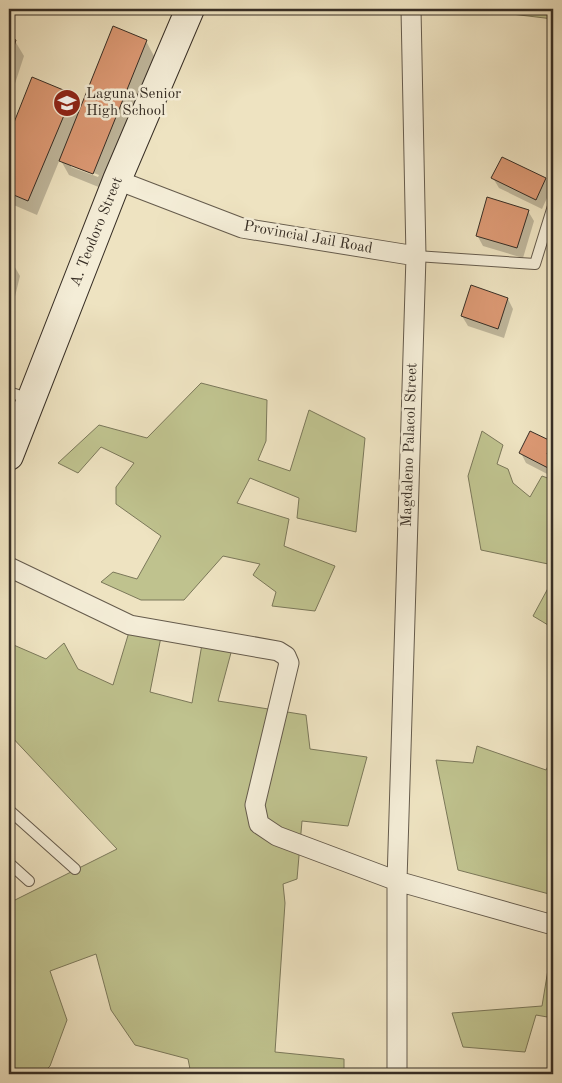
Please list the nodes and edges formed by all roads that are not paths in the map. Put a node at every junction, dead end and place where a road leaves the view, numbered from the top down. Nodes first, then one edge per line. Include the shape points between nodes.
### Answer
1 (190, 9) edge
2 (411, 9) edge
3 (118, 180) junction
4 (553, 206) edge
5 (416, 256) junction
6 (20, 396) edge
7 (9, 456) edge
8 (9, 567) edge
9 (9, 810) edge
10 (9, 863) edge
11 (75, 869) dead end
12 (29, 881) dead end
13 (397, 882) junction
14 (553, 925) edge
15 (398, 1074) edge

1 - 3 street, A. Teodoro Street
2 - 5 street, Magdaleno Palacol Street
3 - 5 street, Provincial Jail Road via 242,228
3 - 6 street, A. Teodoro Street
4 - 5 lane via 535,264
5 - 13 street, Magdaleno Palacol Street
6 - 7 street, A. Teodoro Street
8 - 13 street via 130,625 278,651 286,656 289,663 255,805 259,824 277,836
9 - 11 lane
10 - 12 lane
13 - 14 street
13 - 15 street, Magdaleno Palacol Street

